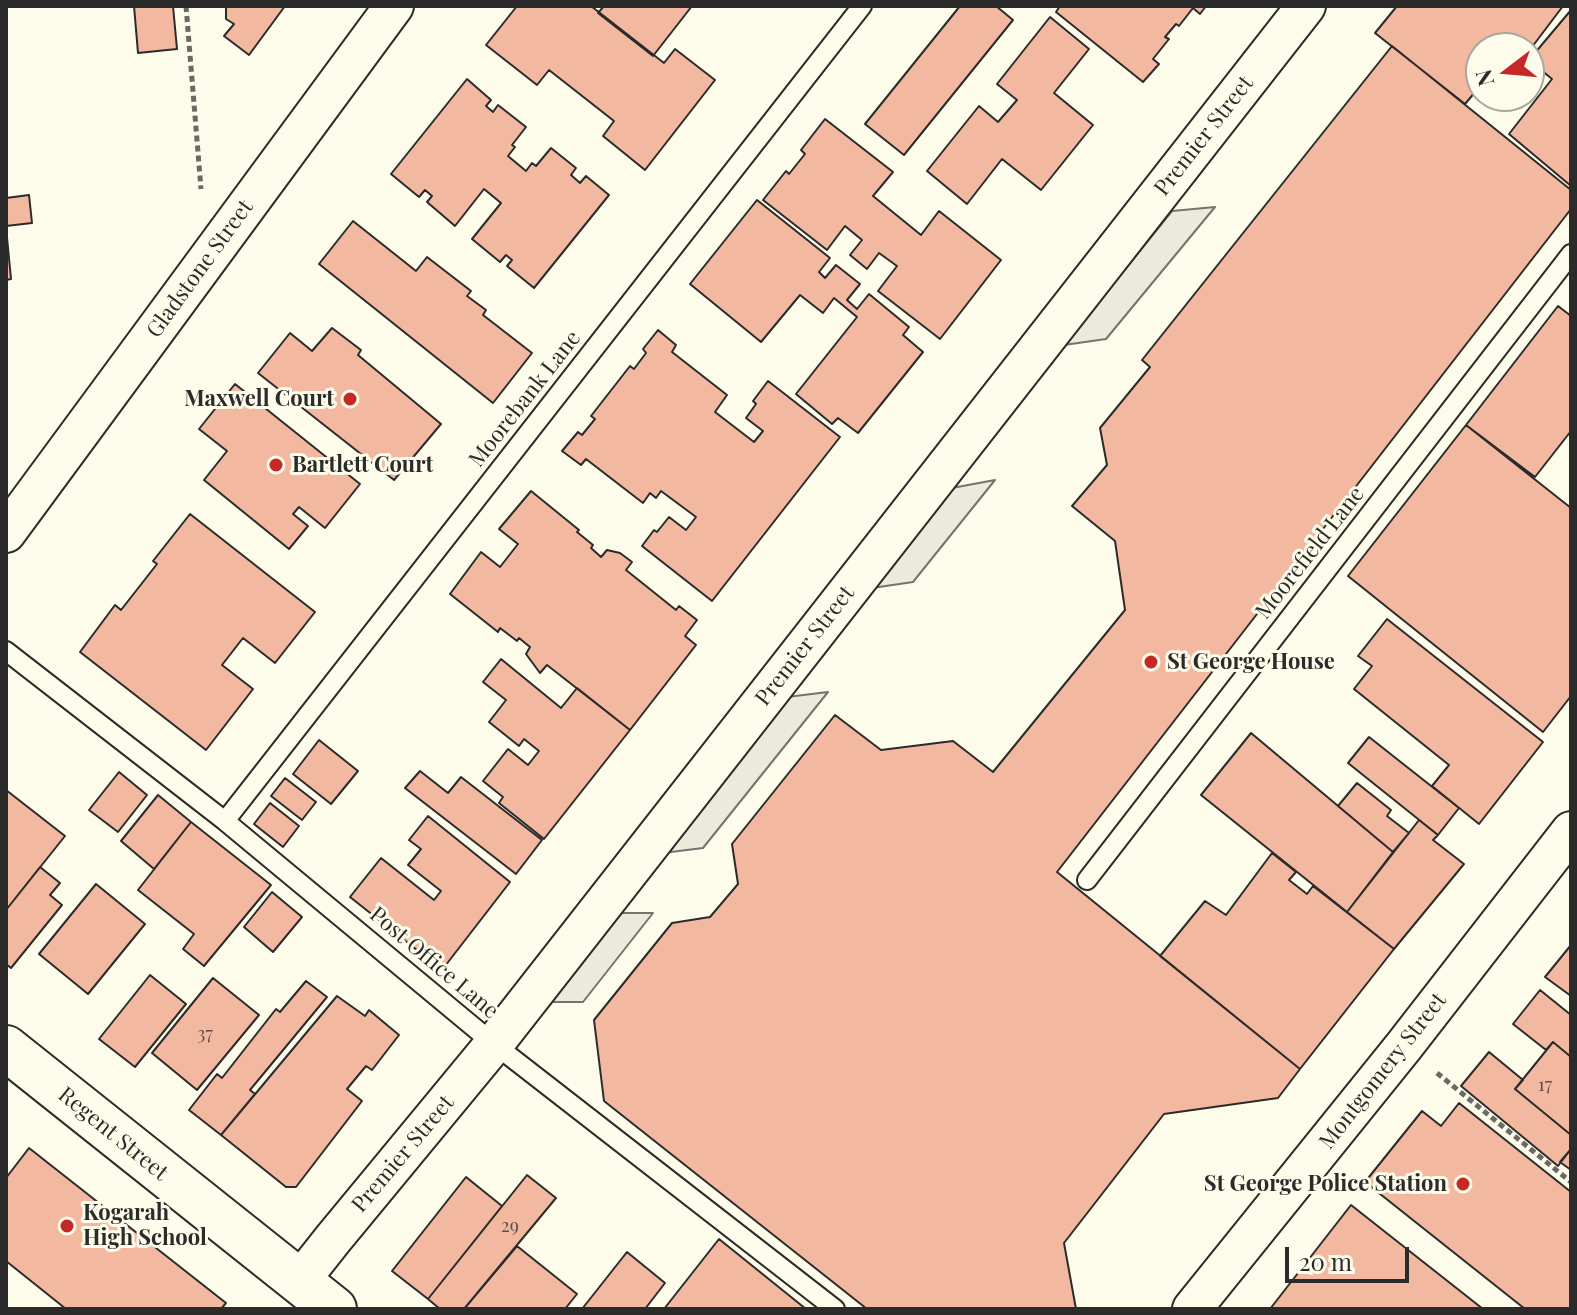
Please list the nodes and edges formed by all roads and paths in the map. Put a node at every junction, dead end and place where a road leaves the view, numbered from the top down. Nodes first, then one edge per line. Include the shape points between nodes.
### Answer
1 (186, 6) edge
2 (394, 6) edge
3 (862, 6) edge
4 (1306, 6) edge
5 (201, 189) dead end
6 (1571, 254) edge
7 (6, 533) edge
8 (6, 651) edge
9 (225, 821) junction
10 (1571, 831) edge
11 (1087, 880) dead end
12 (494, 1044) junction
13 (6, 1048) edge
14 (1437, 1073) dead end
15 (1571, 1182) edge
16 (299, 1282) junction
17 (334, 1309) edge
18 (835, 1309) edge
19 (1192, 1309) edge

1 - 5 path
2 - 7 street, Gladstone Street
3 - 9 lane, Moorebank Lane
4 - 12 street, Premier Street
6 - 11 lane, Moorefield Lane
8 - 9 lane, Post Office Lane
9 - 12 lane, Post Office Lane
10 - 19 street, Montgomery Street
12 - 16 street, Premier Street
12 - 18 lane, Post Office Lane
13 - 16 main road, Regent Street
14 - 15 path
16 - 17 main road, Regent Street

